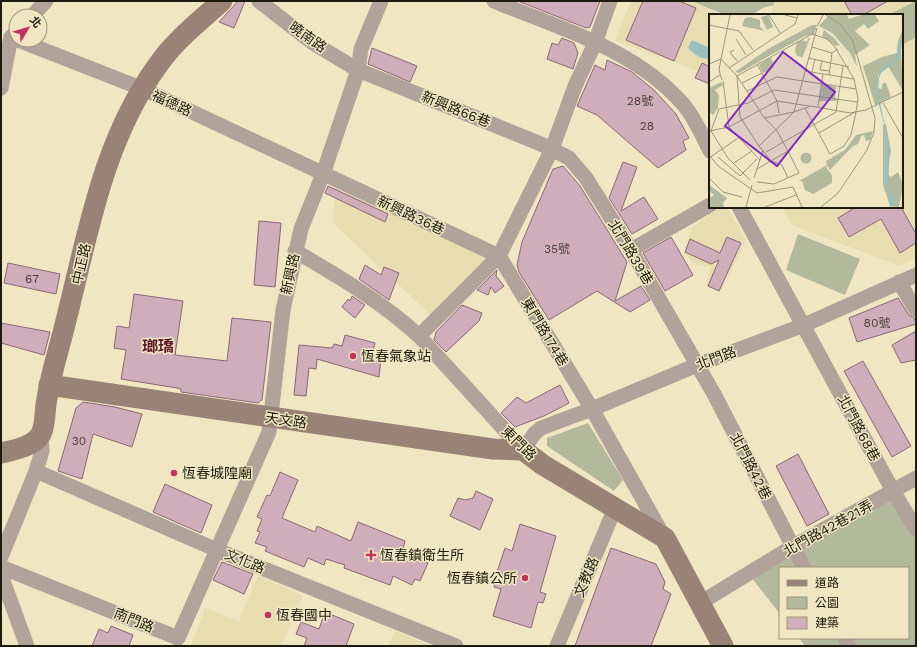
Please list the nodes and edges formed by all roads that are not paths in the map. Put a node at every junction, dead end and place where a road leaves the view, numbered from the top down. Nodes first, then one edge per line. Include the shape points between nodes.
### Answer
1 (222, 1) edge
2 (259, 1) edge
3 (381, 1) edge
4 (494, 1) edge
5 (610, 1) edge
6 (595, 42) junction
7 (9, 48) edge
8 (44, 48) edge
9 (358, 70) junction
10 (1, 88) edge
11 (143, 89) junction
12 (552, 149) junction
13 (709, 149) edge
14 (323, 174) junction
15 (709, 206) edge
16 (740, 208) edge
17 (631, 250) junction
18 (295, 251) junction
19 (498, 256) junction
20 (916, 275) edge
21 (900, 282) junction
22 (916, 310) edge
23 (804, 325) junction
24 (419, 336) junction
25 (697, 365) junction
26 (49, 385) junction
27 (592, 409) junction
28 (270, 418) junction
29 (41, 433) junction
30 (523, 450) junction
31 (1, 454) edge
32 (36, 471) junction
33 (916, 478) edge
34 (893, 491) junction
35 (615, 508) junction
36 (916, 529) edge
37 (665, 538) junction
38 (792, 547) junction
39 (217, 550) junction
40 (1, 557) edge
41 (1, 567) edge
42 (803, 567) edge
43 (1, 575) edge
44 (700, 603) junction
45 (176, 642) edge
46 (28, 646) edge
47 (456, 646) edge
48 (557, 646) edge
49 (723, 646) edge

1 - 11 main road, 中正路 via 175,44
2 - 9 street, 曉南路 via 313,43
3 - 9 street, 新興路 via 361,49
4 - 6 street
5 - 6 street
6 - 12 street via 575,86
6 - 13 street via 656,78 683,104
7 - 10 street
8 - 11 street, 福德路
9 - 12 street, 新興路66巷
9 - 14 street, 新興路
11 - 14 street, 福德路
11 - 26 main road, 中正路 via 107,164
12 - 17 street, 北門路39巷 via 569,158 586,178
12 - 19 street
14 - 18 street, 新興路
14 - 19 street, 新興路36巷
15 - 17 street
16 - 23 street
17 - 25 street, 北門路39巷
18 - 24 street, 東門路 via 371,298
18 - 28 street, 新興路 via 283,310
19 - 24 street
19 - 27 street, 東門路174巷
20 - 21 street, 北門路
21 - 22 street
21 - 23 street, 北門路
23 - 25 street, 北門路
23 - 34 street, 北門路68巷
24 - 30 street, 東門路
25 - 27 street, 北門路
25 - 38 street, 北門路42巷
26 - 28 main road, 天文路
26 - 29 main road, 中正路
27 - 30 street, 北門路 via 541,428
27 - 37 street, 東門路174巷
28 - 30 main road, 天文路
28 - 39 street, 新興路 via 269,432
29 - 31 main road via 30,444
29 - 32 street, 中正路 via 42,451
30 - 35 main road, 東門路 via 543,465
32 - 39 street, 文化路
32 - 40 street, 中正路
33 - 34 street, 北門路42巷21弄
34 - 36 street, 北門路68巷
34 - 38 street, 北門路42巷21弄
35 - 37 main road, 東門路
35 - 48 street, 文教路
37 - 44 main road
38 - 42 street, 北門路42巷
38 - 44 street, 北門路42巷21弄
39 - 45 street, 南門路
39 - 47 street, 文化路
41 - 45 street, 南門路
43 - 46 street
44 - 49 main road

